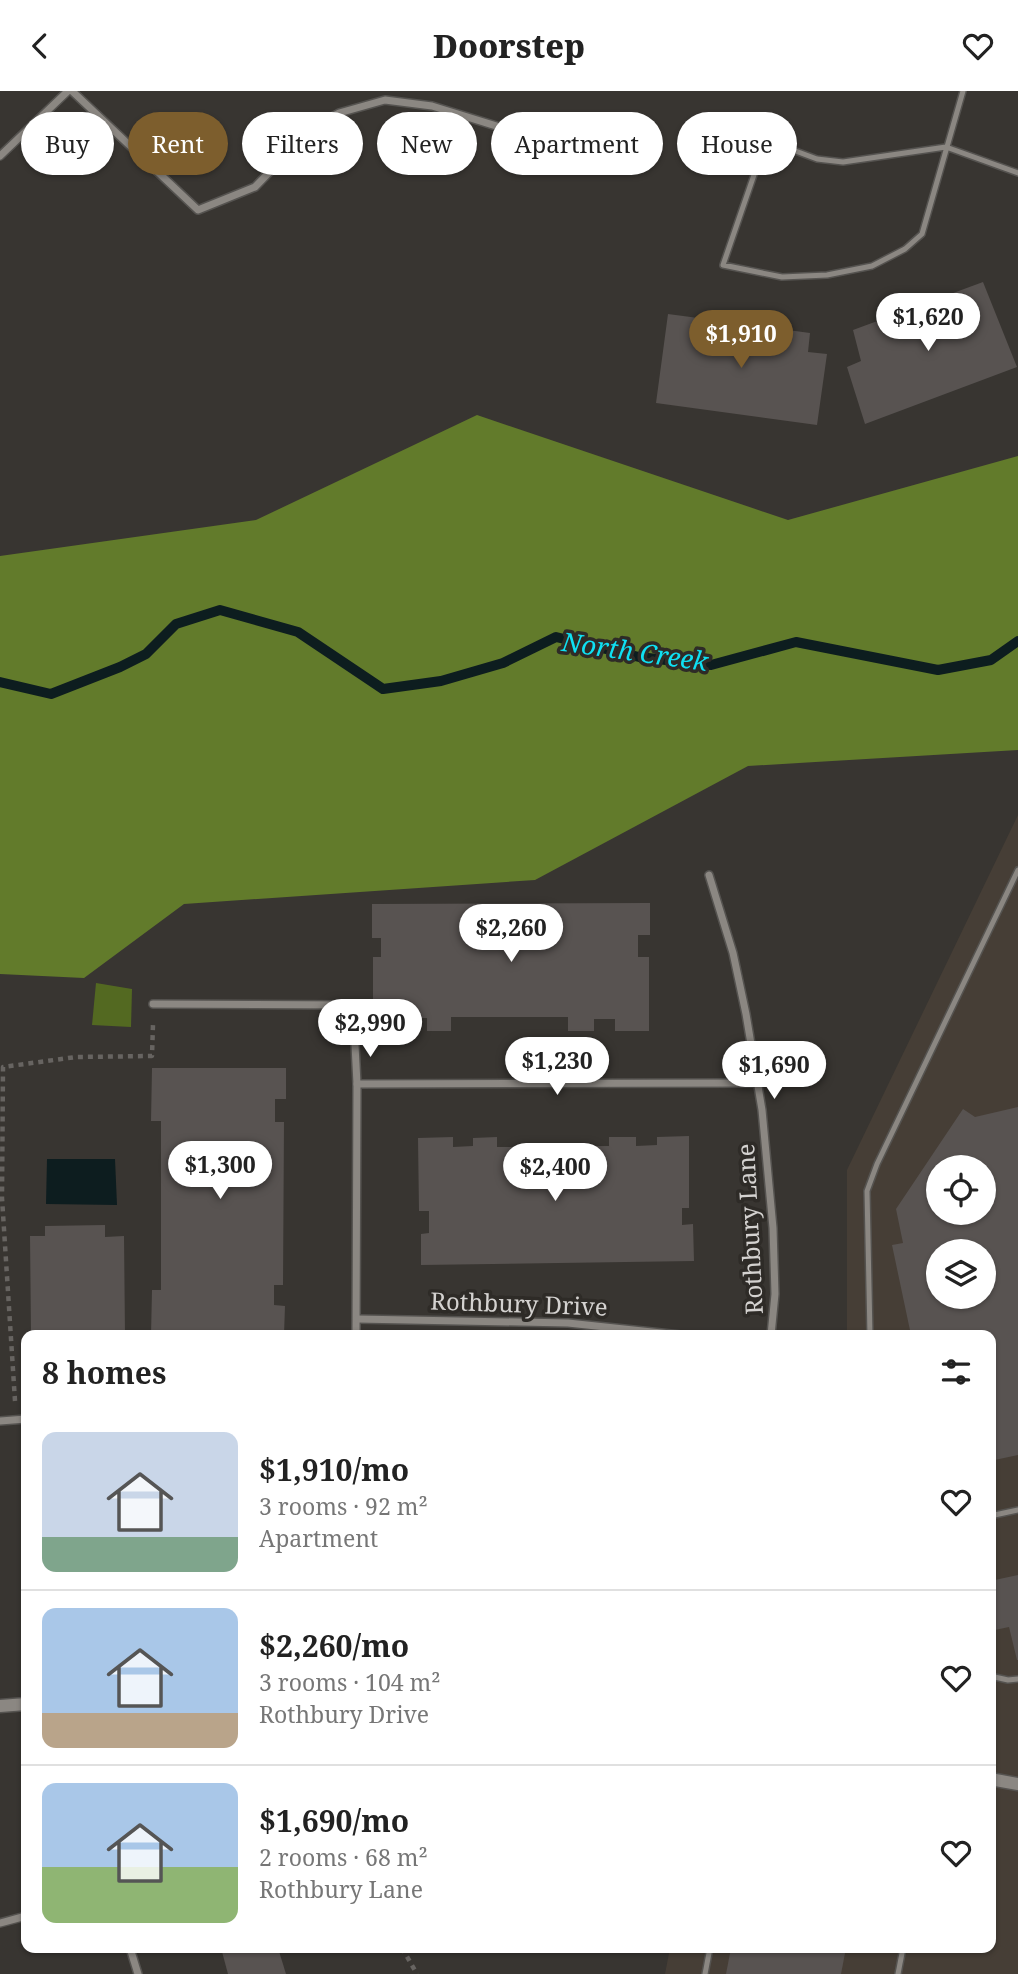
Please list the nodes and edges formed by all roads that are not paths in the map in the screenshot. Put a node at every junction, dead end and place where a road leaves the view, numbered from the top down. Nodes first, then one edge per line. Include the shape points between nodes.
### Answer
1 (70, 91) edge
2 (962, 91) edge
3 (491, 124) edge
4 (946, 147) junction
5 (0, 156) edge
6 (1018, 173) edge
7 (1018, 870) edge
8 (709, 875) dead end
9 (153, 1004) road end
10 (758, 1083) junction
11 (357, 1084) junction
12 (357, 1319) junction
13 (356, 1330) edge
14 (633, 1330) edge
15 (771, 1330) edge
16 (870, 1330) edge
17 (21, 1420) edge
18 (0, 1421) edge
19 (1018, 1510) edge
20 (996, 1515) edge
21 (996, 1677) edge
22 (1018, 1679) edge
23 (21, 1704) edge
24 (0, 1706) edge
25 (996, 1780) edge
26 (1018, 1784) edge
27 (21, 1917) edge
28 (0, 1923) edge
29 (132, 1953) edge
30 (709, 1953) edge
31 (903, 1953) edge
32 (138, 1974) edge
33 (705, 1974) edge
34 (898, 1974) edge

1 - 3 street via 198,210 255,187 312,128 339,113 384,100 432,106
1 - 5 street
2 - 4 lane
4 - 4 lane via 922,234 873,266 782,277 723,265 766,140 817,159 843,162
4 - 6 lane
7 - 16 lane via 867,1191
8 - 10 street, Rothbury Lane via 733,953
9 - 11 street via 353,1005
10 - 11 street
10 - 15 street, Rothbury Lane via 773,1228
11 - 12 street
12 - 13 street
12 - 14 street, Rothbury Drive via 568,1323
17 - 18 street
19 - 20 lane
21 - 22 lane
23 - 24 street
25 - 26 street
27 - 28 street
29 - 32 street
30 - 33 lane
31 - 34 lane

